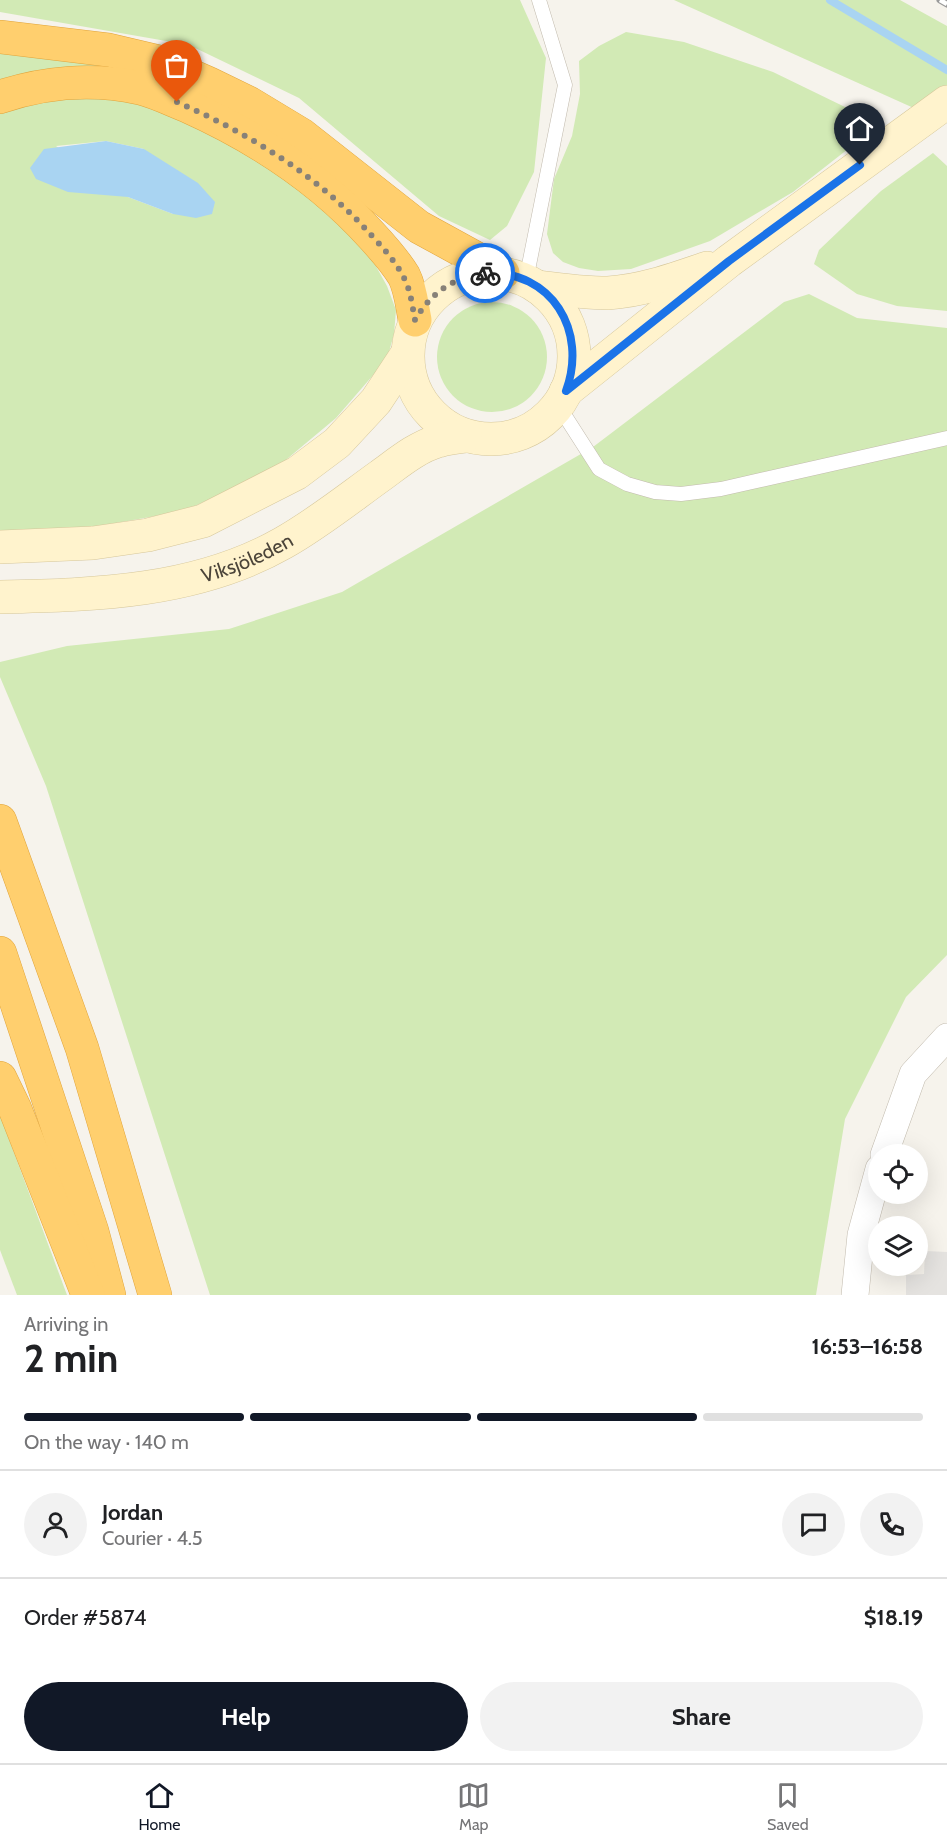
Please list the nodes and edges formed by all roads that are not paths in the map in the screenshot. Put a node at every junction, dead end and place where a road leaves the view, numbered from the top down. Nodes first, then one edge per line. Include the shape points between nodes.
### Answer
1 (539, 0) edge
2 (0, 37) edge
3 (0, 97) edge
4 (947, 102) edge
5 (729, 261) junction
6 (522, 280) junction
7 (415, 320) junction
8 (407, 354) junction
9 (562, 398) junction
10 (465, 436) junction
11 (947, 438) edge
12 (0, 547) edge
13 (0, 597) edge
14 (0, 821) edge
15 (0, 953) edge
16 (947, 1037) edge
17 (0, 1078) edge
18 (888, 1144) edge
19 (869, 1204) edge
20 (88, 1295) edge
21 (109, 1295) edge
22 (155, 1295) edge
23 (855, 1295) edge

1 - 6 lane via 566,85
2 - 6 highway via 109,50 160,62 208,83 302,135 419,227
3 - 7 highway via 25,88 107,84 141,89 216,119 266,148 330,194 364,226 404,278
4 - 5 main road
5 - 6 main road via 672,280 609,292
5 - 9 main road
6 - 7 main road via 488,272 472,274 444,286
6 - 9 main road via 559,308 571,334 574,363
7 - 8 main road
8 - 10 main road via 411,381 423,405 441,423
8 - 12 main road via 376,401 337,443 297,473 203,522 93,543
9 - 10 main road via 546,419 515,436
9 - 11 lane via 599,469 627,484 664,493 721,489
10 - 13 main road, Viksjöleden via 437,441 407,457 318,522 239,565 136,590
14 - 22 highway via 82,1048
15 - 21 highway via 92,1231
16 - 18 street via 913,1074
17 - 20 highway
19 - 23 street via 861,1235

